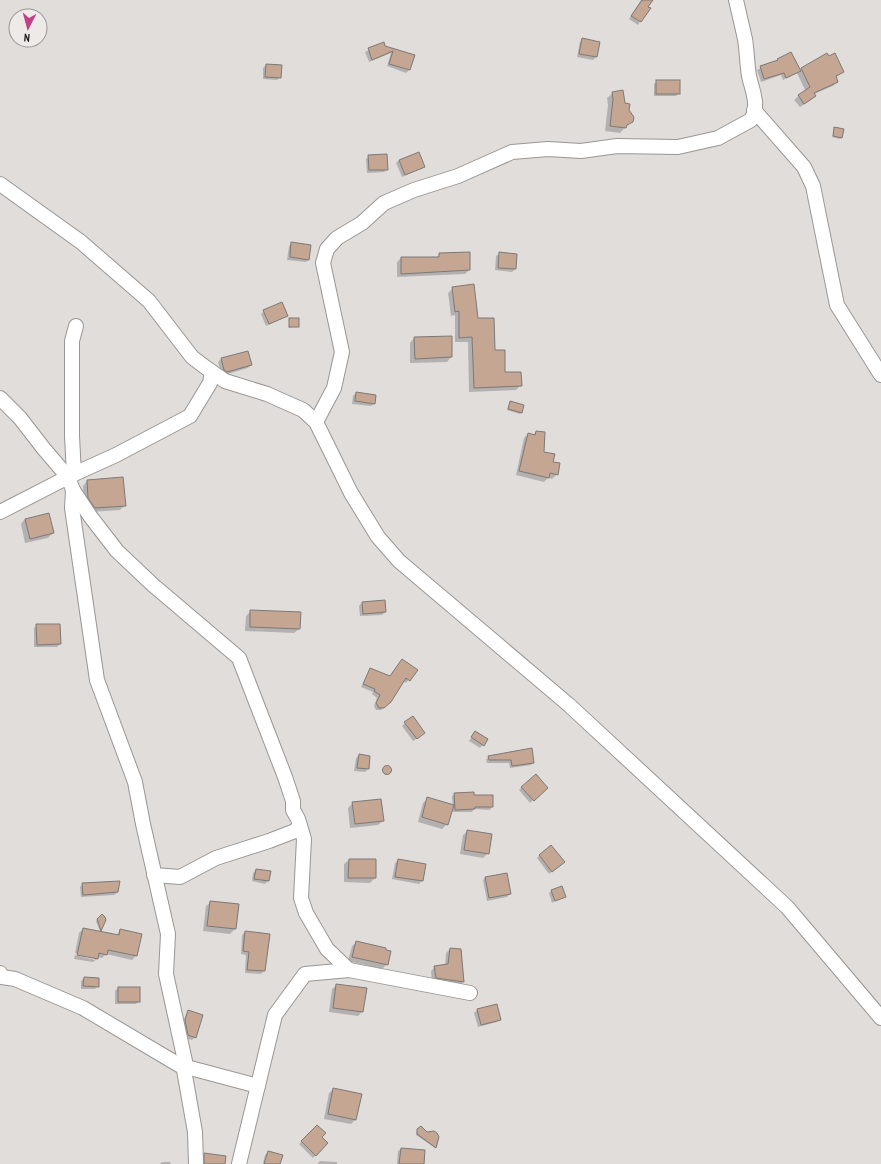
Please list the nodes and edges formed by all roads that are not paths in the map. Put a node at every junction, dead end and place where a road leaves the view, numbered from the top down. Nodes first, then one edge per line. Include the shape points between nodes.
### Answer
1 (736, 0) edge
2 (754, 110) junction
3 (0, 184) edge
4 (76, 326) dead end
5 (212, 372) junction
6 (881, 375) edge
7 (0, 398) edge
8 (316, 422) junction
9 (71, 475) junction
10 (74, 490) junction
11 (0, 512) edge
12 (300, 826) junction
13 (154, 875) junction
14 (349, 970) junction
15 (0, 973) edge
16 (470, 993) dead end
17 (881, 1018) edge
18 (186, 1067) junction
19 (258, 1086) junction
20 (196, 1164) edge
21 (239, 1164) edge

1 - 2 street via 745,38 749,76 754,90
2 - 6 street via 804,167 813,186 837,305
2 - 8 street via 751,120 718,138 678,147 617,146 581,151 548,149 512,152 458,176 384,203 362,223 337,238 327,249 323,263 342,352 334,388
3 - 5 street via 82,242 149,301 192,357
4 - 9 street via 72,341
5 - 8 street via 225,381 286,401
5 - 9 street via 210,382 190,416 116,455
7 - 9 street via 20,418 44,449
8 - 17 street via 351,493 378,537 399,561 569,705 787,907
9 - 10 street
9 - 11 street
10 - 12 street via 117,551 239,658 283,770 293,801 293,810
10 - 13 street via 72,508 97,680 135,782
12 - 13 street via 295,831 269,841 216,858 180,877
12 - 14 street via 304,839 301,898 306,913 327,948
13 - 18 street via 168,934 166,974
14 - 16 street
14 - 19 street via 305,974 275,1015
15 - 18 street via 2,977 15,979 83,1008
18 - 19 street
18 - 20 street via 184,1070 196,1132
19 - 21 street

